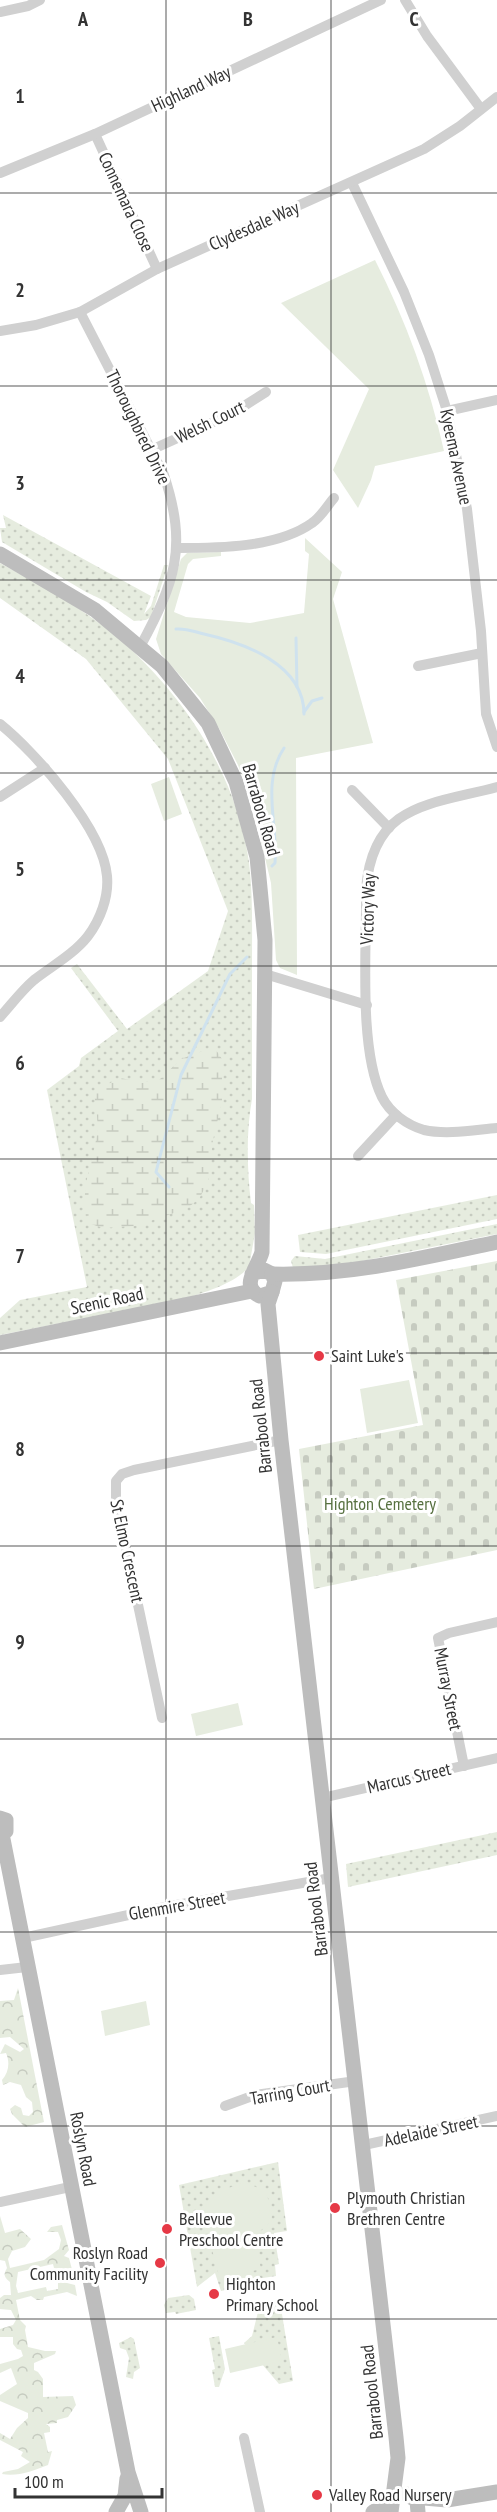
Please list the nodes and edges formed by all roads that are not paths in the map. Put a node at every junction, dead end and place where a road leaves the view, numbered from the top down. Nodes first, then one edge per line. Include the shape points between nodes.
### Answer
1 (40, 0) edge
2 (381, 0) edge
3 (405, 0) edge
4 (0, 12) edge
5 (497, 97) edge
6 (481, 109) junction
7 (95, 134) junction
8 (0, 173) edge
9 (352, 183) junction
10 (157, 269) junction
11 (80, 312) junction
12 (0, 331) edge
13 (266, 392) dead end
14 (497, 400) edge
15 (447, 411) junction
16 (151, 450) junction
17 (334, 498) dead end
18 (176, 548) junction
19 (0, 554) edge
20 (140, 647) junction
21 (482, 653) junction
22 (418, 666) dead end
23 (0, 724) edge
24 (497, 747) edge
25 (45, 768) junction
26 (497, 787) edge
27 (352, 790) dead end
28 (0, 797) edge
29 (389, 828) junction
30 (265, 974) junction
31 (367, 1005) junction
32 (0, 1017) edge
33 (396, 1115) junction
34 (497, 1128) edge
35 (358, 1156) dead end
36 (497, 1242) edge
37 (262, 1254) junction
38 (272, 1282) junction
39 (252, 1284) junction
40 (0, 1343) edge
41 (273, 1356) junction
42 (281, 1440) junction
43 (497, 1622) edge
44 (162, 1718) dead end
45 (497, 1758) edge
46 (464, 1766) junction
47 (322, 1798) junction
48 (0, 1818) edge
49 (1, 1834) edge
50 (331, 1878) junction
51 (22, 1938) junction
52 (27, 1967) junction
53 (0, 1970) edge
54 (356, 2082) junction
55 (225, 2106) dead end
56 (497, 2116) edge
57 (364, 2145) junction
58 (70, 2187) junction
59 (0, 2202) edge
60 (244, 2438) dead end
61 (398, 2458) junction
62 (128, 2472) junction
63 (497, 2492) edge
64 (412, 2496) junction
65 (447, 2500) junction
66 (392, 2504) edge
67 (116, 2512) edge
68 (129, 2512) edge
69 (141, 2512) edge
70 (260, 2512) edge
71 (373, 2512) edge
72 (418, 2512) edge
73 (423, 2512) edge

1 - 4 street
2 - 7 street, Highland Way
3 - 6 street
5 - 6 street, Clydesdale Way
6 - 9 street, Clydesdale Way via 424,149
7 - 8 street, Highland Way
7 - 10 street, Connemara Close
9 - 10 street, Clydesdale Way
9 - 15 street, Kyeema Avenue via 404,292
10 - 11 street, Clydesdale Way
11 - 12 street, Clydesdale Way
11 - 16 street, Thoroughbred Drive
13 - 16 street, Welsh Court via 233,413
14 - 15 street
15 - 21 street, Kyeema Avenue via 467,508
16 - 18 street, Thoroughbred Drive via 172,498
17 - 18 street via 313,523 272,539 252,545
18 - 20 street, Thoroughbred Drive via 173,578
19 - 20 main road, Barrabool Road via 95,610
20 - 30 main road, Barrabool Road via 162,666 208,723 236,782 257,857
21 - 22 street
21 - 24 street, Kyeema Avenue via 486,714
23 - 25 street
25 - 28 street
25 - 32 street via 95,840 105,866 107,888 96,924 87,937 32,982
26 - 29 street, Victory Way via 420,806
27 - 29 street
29 - 31 street, Victory Way via 368,868
30 - 31 street
30 - 37 main road, Barrabool Road
31 - 33 street, Victory Way via 375,1079 383,1099
33 - 34 street, Victory Way via 416,1127 438,1131
33 - 35 street
36 - 38 main road via 404,1262
37 - 38 main road, Barrabool Road
37 - 39 main road, Barrabool Road
38 - 39 main road via 260,1296
38 - 39 main road via 259,1270
38 - 41 main road, Barrabool Road via 268,1305
39 - 40 main road, Scenic Road via 222,1297
39 - 41 main road, Barrabool Road
41 - 42 main road, Barrabool Road
42 - 44 street, St Elmo Crescent via 134,1470 116,1481 116,1501
42 - 47 main road, Barrabool Road
43 - 46 street, Murray Street via 438,1638
45 - 46 street, Marcus Street
46 - 47 street, Marcus Street
47 - 50 main road, Barrabool Road
48 - 49 main road, Roslyn Road via 8,1825
49 - 51 main road, Roslyn Road
50 - 51 street, Glenmire Street via 165,1907
50 - 54 main road, Barrabool Road
51 - 52 main road, Roslyn Road
52 - 53 street
52 - 58 main road, Roslyn Road
54 - 55 street, Tarring Court via 255,2095
54 - 57 main road, Barrabool Road
56 - 57 street, Adelaide Street
57 - 61 main road, Barrabool Road
58 - 59 street
58 - 62 main road, Roslyn Road
60 - 70 street
61 - 64 main road, Barrabool Road
61 - 66 main road, Barrabool Road
62 - 67 main road via 125,2496
62 - 68 main road, Roslyn Road
62 - 69 main road, Roslyn Road
63 - 65 main road
64 - 65 main road
64 - 66 main road via 403,2494
64 - 72 main road, Barrabool Road via 418,2503
65 - 73 main road
66 - 71 main road

